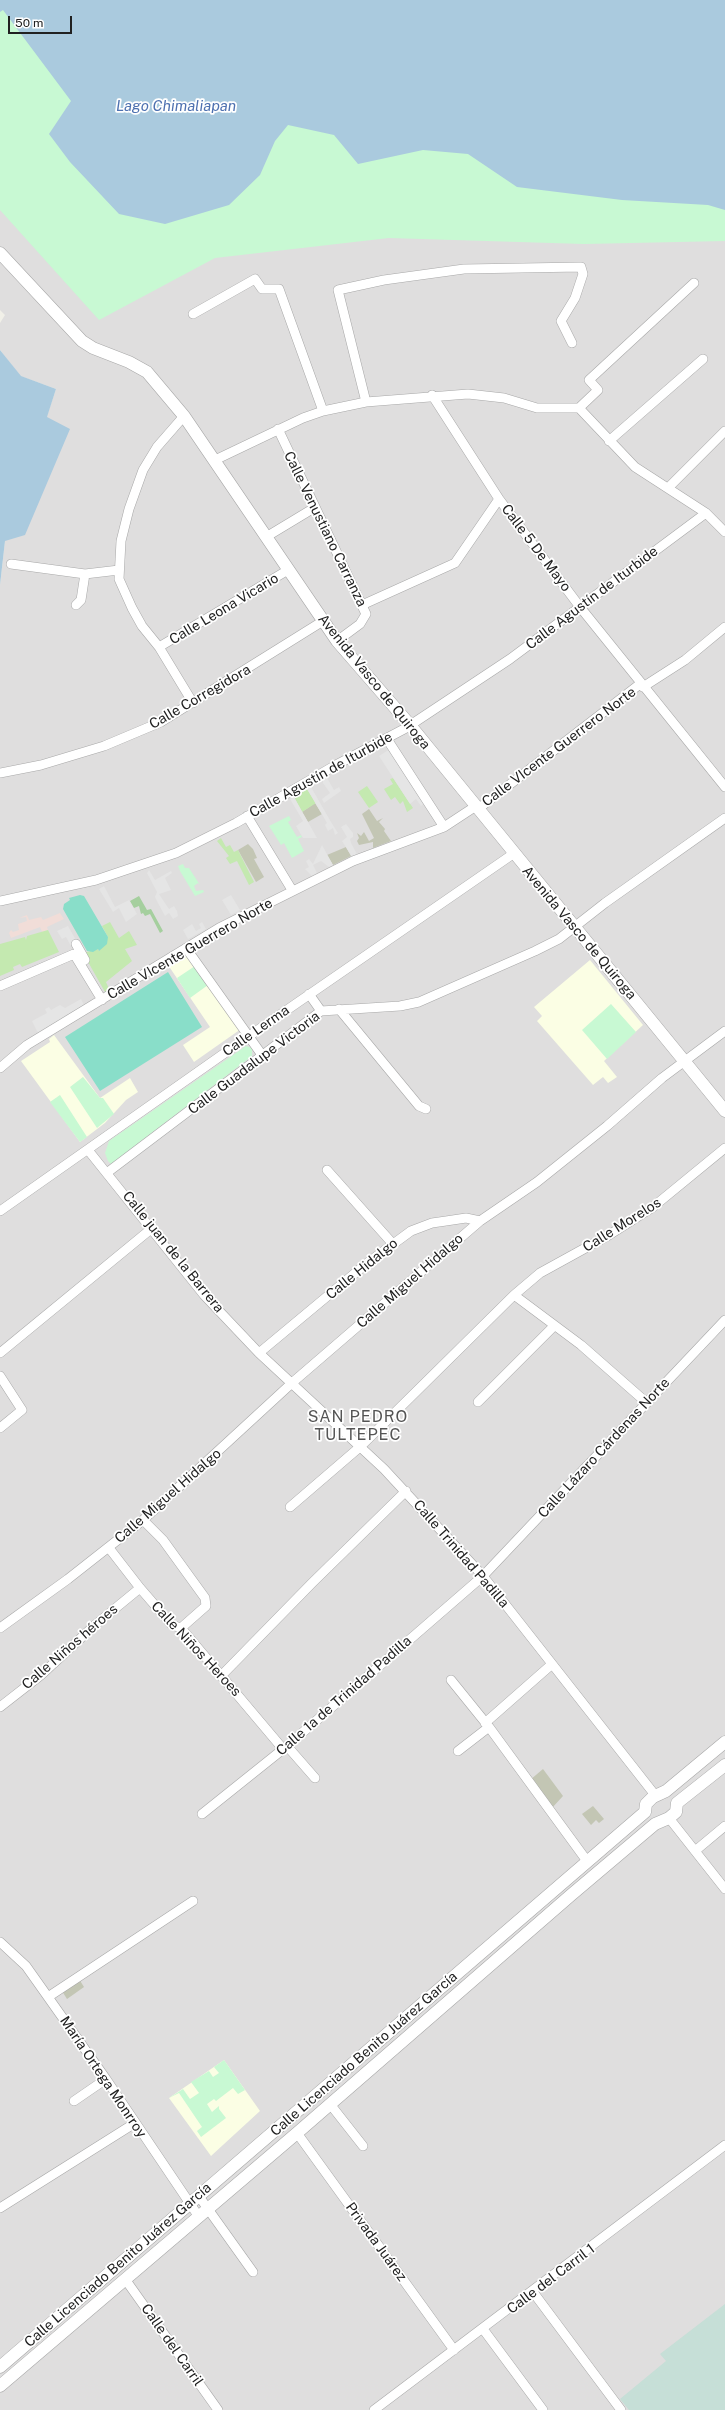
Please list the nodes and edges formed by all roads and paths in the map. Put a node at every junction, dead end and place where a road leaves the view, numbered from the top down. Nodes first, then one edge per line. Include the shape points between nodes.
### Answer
1 (0, 253) edge
2 (694, 283) dead end
3 (193, 314) dead end
4 (572, 344) dead end
5 (703, 359) dead end
6 (432, 396) junction
7 (366, 402) junction
8 (579, 408) junction
9 (322, 411) junction
10 (184, 416) junction
11 (278, 429) junction
12 (725, 430) edge
13 (609, 441) junction
14 (215, 460) junction
15 (668, 488) junction
16 (500, 499) junction
17 (314, 508) junction
18 (706, 513) junction
19 (725, 532) edge
20 (266, 537) junction
21 (11, 564) dead end
22 (119, 570) junction
23 (288, 570) junction
24 (85, 574) junction
25 (76, 605) dead end
26 (362, 606) junction
27 (580, 607) junction
28 (323, 621) junction
29 (725, 627) edge
30 (337, 641) junction
31 (159, 647) junction
32 (642, 686) junction
33 (193, 703) junction
34 (410, 725) junction
35 (387, 739) junction
36 (0, 773) edge
37 (725, 787) edge
38 (477, 808) junction
39 (247, 816) junction
40 (725, 818) edge
41 (444, 827) junction
42 (514, 854) junction
43 (292, 890) junction
44 (0, 901) edge
45 (574, 927) junction
46 (76, 944) dead end
47 (186, 948) junction
48 (0, 986) edge
49 (309, 994) junction
50 (104, 999) junction
51 (339, 1009) junction
52 (321, 1011) junction
53 (725, 1031) edge
54 (249, 1036) junction
55 (262, 1055) junction
56 (685, 1061) junction
57 (0, 1068) edge
58 (426, 1109) dead end
59 (725, 1111) edge
60 (725, 1148) edge
61 (88, 1150) junction
62 (327, 1170) dead end
63 (108, 1172) junction
64 (0, 1211) edge
65 (480, 1221) junction
66 (151, 1229) junction
67 (392, 1243) junction
68 (514, 1295) junction
69 (725, 1320) edge
70 (554, 1326) junction
71 (0, 1353) edge
72 (259, 1353) junction
73 (0, 1376) edge
74 (294, 1382) junction
75 (478, 1402) dead end
76 (647, 1403) junction
77 (0, 1428) edge
78 (361, 1446) junction
79 (406, 1491) junction
80 (290, 1507) dead end
81 (143, 1520) junction
82 (109, 1548) junction
83 (483, 1576) junction
84 (140, 1588) junction
85 (0, 1628) edge
86 (180, 1628) junction
87 (551, 1665) junction
88 (222, 1675) junction
89 (451, 1680) dead end
90 (0, 1707) edge
91 (487, 1725) junction
92 (725, 1742) edge
93 (285, 1748) junction
94 (458, 1751) dead end
95 (725, 1765) edge
96 (315, 1778) dead end
97 (661, 1793) junction
98 (677, 1803) junction
99 (645, 1812) junction
100 (202, 1814) dead end
101 (669, 1818) junction
102 (655, 1824) junction
103 (725, 1826) edge
104 (695, 1851) junction
105 (587, 1862) junction
106 (725, 1889) edge
107 (193, 1901) dead end
108 (0, 1942) edge
109 (465, 1967) junction
110 (475, 1978) junction
111 (48, 1997) junction
112 (106, 2079) junction
113 (74, 2102) dead end
114 (330, 2104) junction
115 (135, 2123) junction
116 (297, 2133) junction
117 (725, 2145) edge
118 (363, 2146) dead end
119 (194, 2199) junction
120 (0, 2208) edge
121 (209, 2209) junction
122 (199, 2217) junction
123 (253, 2272) dead end
124 (125, 2279) junction
125 (533, 2292) junction
126 (483, 2329) junction
127 (454, 2350) junction
128 (0, 2367) edge
129 (2, 2379) edge
130 (218, 2410) edge
131 (374, 2410) edge
132 (543, 2410) edge
133 (621, 2410) edge

1 - 10 street, Avenida Vasco de Quiroga via 82,341 147,372
2 - 8 street via 589,380 598,390
3 - 9 street via 255,279 262,289 279,289
4 - 7 street via 561,321 575,298 583,274 580,267 464,269 384,280 338,290
5 - 13 street
6 - 7 street
6 - 8 street via 468,394 504,398 537,408
6 - 16 street, Calle 5 De Mayo
7 - 9 street
8 - 13 street
9 - 11 street
10 - 14 street, Avenida Vasco de Quiroga
10 - 22 street, Calle Leona Vicario via 157,446 143,470 121,541
11 - 14 street
11 - 17 street, Calle Venustiano Carranza
12 - 15 street
13 - 15 street via 635,467
14 - 20 street, Avenida Vasco de Quiroga
15 - 18 street
16 - 26 street via 455,563
16 - 27 street, Calle 5 De Mayo
17 - 20 street
17 - 26 street, Calle Venustiano Carranza
18 - 19 street
18 - 27 street, Calle Agustín de Iturbide
20 - 23 street, Avenida Vasco de Quiroga
21 - 24 street
22 - 24 street
22 - 31 street, Calle Leona Vicario via 121,584 132,608
23 - 28 street, Avenida Vasco de Quiroga
23 - 31 street, Calle Leona Vicario
24 - 25 street via 81,600
26 - 30 street, Calle Venustiano Carranza via 366,614 362,622
27 - 32 street, Calle 5 De Mayo
27 - 34 street, Calle Agustín de Iturbide via 510,659
28 - 30 street, Avenida Vasco de Quiroga
28 - 33 street, Calle Corregidora
29 - 32 street, Calle VIcente Guerrero Norte via 686,660
30 - 34 street, Avenida Vasco de Quiroga
31 - 33 street, Calle Leona Vicario
32 - 37 street, Calle 5 De Mayo
32 - 38 street, Calle VIcente Guerrero Norte
33 - 36 street, Calle Corregidora via 161,722 104,746 41,765
34 - 35 street, Calle Agustín de Iturbide
34 - 38 street, Avenida Vasco de Quiroga
35 - 39 street, Calle Agustín de Iturbide via 338,763
35 - 41 street
38 - 41 street, Calle VIcente Guerrero Norte
38 - 42 street, Avenida Vasco de Quiroga
39 - 43 street
39 - 44 street, Calle Agustín de Iturbide via 176,853 96,880
40 - 45 street, Calle Guadalupe Victoria
41 - 43 street, Calle VIcente Guerrero Norte via 353,861
42 - 45 street, Avenida Vasco de Quiroga
42 - 49 street, Calle Lerma
43 - 47 street, Calle VIcente Guerrero Norte
45 - 51 street, Calle Guadalupe Victoria via 560,939 419,1002 400,1006
45 - 56 street, Avenida Vasco de Quiroga
46 - 50 street
47 - 50 street, Calle VIcente Guerrero Norte
47 - 54 street
48 - 50 street via 74,954
49 - 52 street
49 - 54 street, Calle Lerma
50 - 57 street, Calle VIcente Guerrero Norte via 27,1045
51 - 52 street, Calle Guadalupe Victoria
51 - 58 street via 419,1106
52 - 55 street, Calle Guadalupe Victoria
53 - 56 street, Calle Miguel Hidalgo
54 - 55 street
54 - 61 street, Calle Lerma
55 - 63 street, Calle Guadalupe Victoria
56 - 59 street, Avenida Vasco de Quiroga
56 - 65 street, Calle Miguel Hidalgo via 537,1182
60 - 68 street, Calle Morelos via 653,1207 540,1273
61 - 63 street, Calle juan de la Barrera
61 - 64 street, Calle Lerma
62 - 67 street
63 - 66 street, Calle juan de la Barrera
65 - 67 street, Calle Hidalgo via 466,1218 432,1223 411,1231
65 - 74 street, Calle Miguel Hidalgo
66 - 71 street
66 - 72 street, Calle juan de la Barrera via 204,1295
67 - 72 street, Calle Hidalgo
68 - 70 street
68 - 78 street, Calle Morelos
69 - 76 street, Calle Lázaro Cárdenas Norte
70 - 75 street
70 - 76 street via 561,1329
72 - 74 street, Calle Trinidad Padilla
73 - 77 street via 22,1410
74 - 78 street, Calle Trinidad Padilla
74 - 81 street, Calle Miguel Hidalgo
76 - 83 street, Calle Lázaro Cárdenas Norte
78 - 79 street, Calle Trinidad Padilla
78 - 80 street, Calle Morelos
79 - 83 street, Calle Trinidad Padilla
79 - 88 street
81 - 82 street, Calle Miguel Hidalgo
81 - 86 street via 163,1540 205,1598 206,1606
82 - 84 street, Calle Niños Heroes
82 - 85 street, Calle Miguel Hidalgo
83 - 87 street, Calle Trinidad Padilla
83 - 93 street, Calle 1a de Trinidad Padilla
84 - 86 street, Calle Niños Heroes via 172,1625
84 - 90 street, Calle Niños héroes via 41,1675
86 - 88 street, Calle Niños Heroes
87 - 91 street
87 - 97 street, Calle Trinidad Padilla
88 - 93 street, Calle Niños Heroes
89 - 91 street
91 - 94 street
91 - 105 street
92 - 97 street, Calle Licenciado Benito Juárez García
93 - 96 street, Calle Niños Heroes
93 - 100 street, Calle 1a de Trinidad Padilla
95 - 98 street
97 - 98 street
97 - 99 street, Calle Licenciado Benito Juárez García via 646,1804
98 - 101 street via 676,1812
99 - 102 street
99 - 105 street, Calle Licenciado Benito Juárez García
101 - 102 street, Calle Licenciado Benito Juárez García
101 - 104 street
102 - 110 street, Calle Licenciado Benito Juárez García
103 - 104 street
104 - 106 street
105 - 109 street, Calle Licenciado Benito Juárez García
107 - 111 street
108 - 111 street, María Ortega Monrroy via 26,1966
109 - 110 street
109 - 119 street, Calle Licenciado Benito Juárez García
110 - 114 street, Calle Licenciado Benito Juárez García
111 - 112 street, María Ortega Monrroy
112 - 113 street
112 - 115 street, María Ortega Monrroy
114 - 116 street, Calle Licenciado Benito Juárez García
114 - 118 street
115 - 119 street, María Ortega Monrroy
115 - 120 street
116 - 121 street, Calle Licenciado Benito Juárez García
116 - 127 street, Privada Juárez
117 - 125 street, Calle del Carril 1
119 - 121 street
119 - 122 street, María Ortega Monrroy
119 - 128 street, Calle Licenciado Benito Juárez García
121 - 122 street, Calle Licenciado Benito Juárez García
121 - 123 street
122 - 124 street, Calle Licenciado Benito Juárez García
124 - 129 street, Calle Licenciado Benito Juárez García
124 - 130 street, Calle del Carril
125 - 126 street, Calle del Carril 1
125 - 133 street
126 - 127 street, Calle del Carril 1
126 - 132 street
127 - 131 street, Calle del Carril 1

